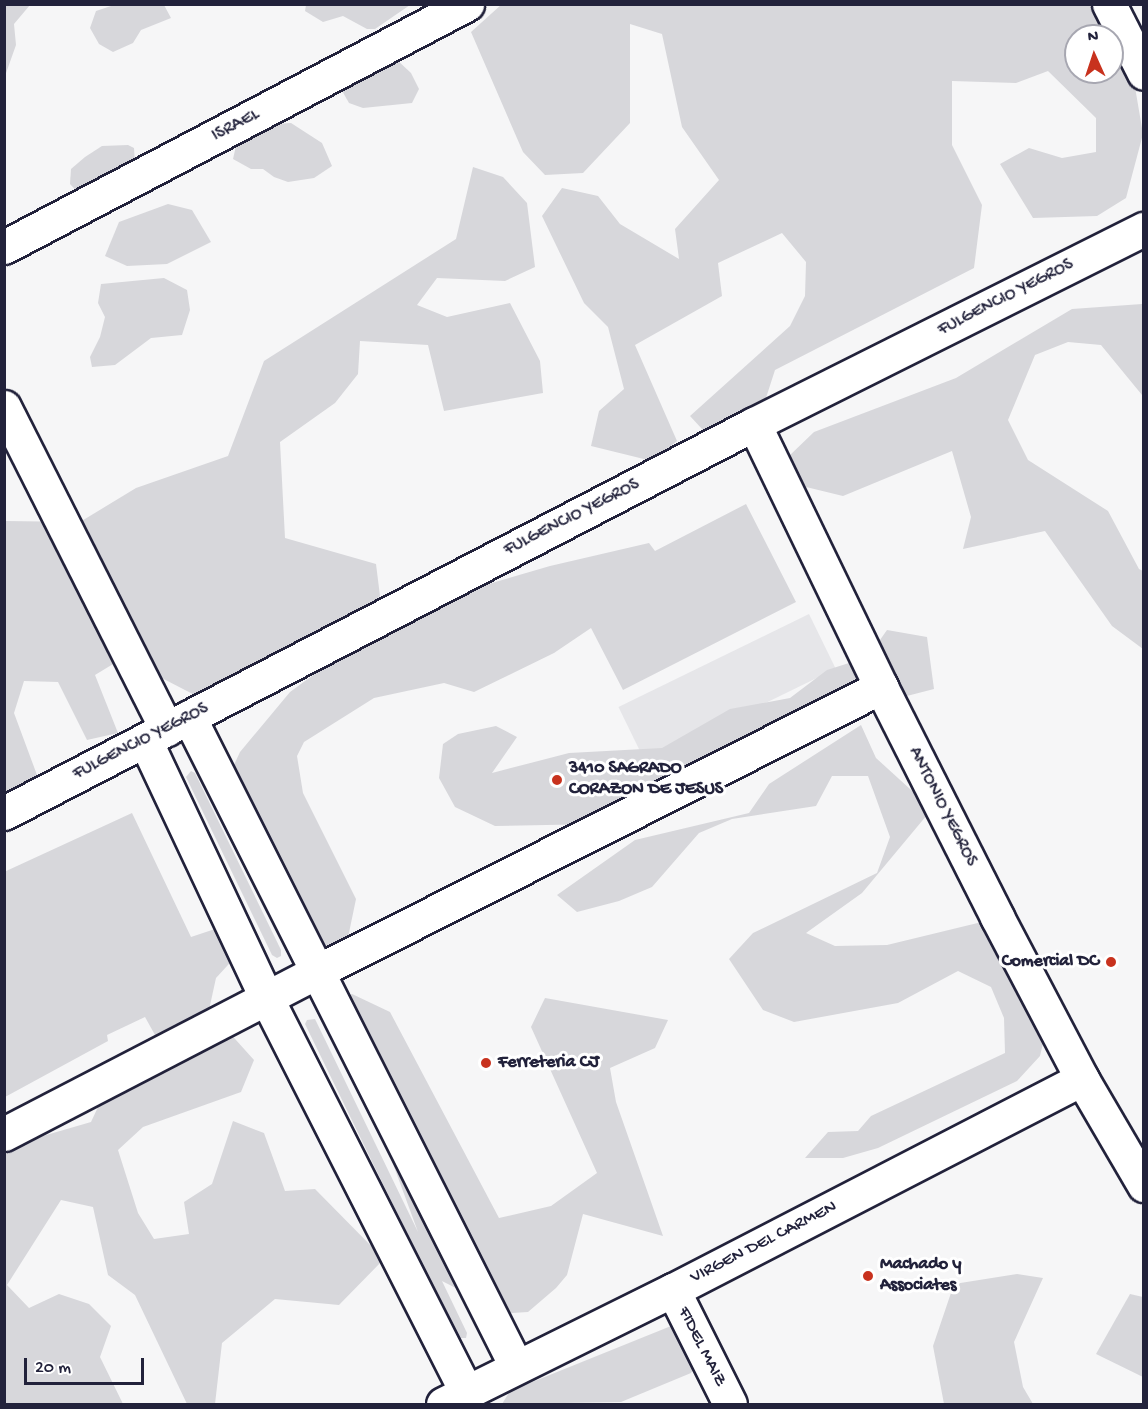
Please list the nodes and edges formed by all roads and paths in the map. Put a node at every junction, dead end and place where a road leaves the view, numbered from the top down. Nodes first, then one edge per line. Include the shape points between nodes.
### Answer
1 (467, 4) edge
2 (1109, 4) edge
3 (1143, 73) edge
4 (1143, 229) edge
5 (4, 247) edge
6 (4, 407) edge
7 (754, 424) junction
8 (881, 687) junction
9 (167, 729) junction
10 (4, 813) edge
11 (316, 972) junction
12 (266, 998) junction
13 (1082, 1079) junction
14 (4, 1134) edge
15 (1143, 1183) edge
16 (673, 1290) junction
17 (516, 1366) junction
18 (455, 1398) edge
19 (730, 1404) edge

1 - 5 street, ISRAEL
2 - 3 street
4 - 7 street, FULGENCIO YEGROS
6 - 9 street
7 - 8 street, ANTONIO YEGROS
7 - 9 street, FULGENCIO YEGROS
8 - 11 street
8 - 13 street, ANTONIO YEGROS
9 - 10 street, FULGENCIO YEGROS
9 - 11 street
9 - 12 street
11 - 12 street
11 - 17 street
12 - 14 street
12 - 18 street
13 - 15 street, ANTONIO YEGROS
13 - 16 street, VIRGEN DEL CARMEN
16 - 17 street, VIRGEN DEL CARMEN
16 - 19 street, FIDEL MAIZ
17 - 18 street, VIRGEN DEL CARMEN

